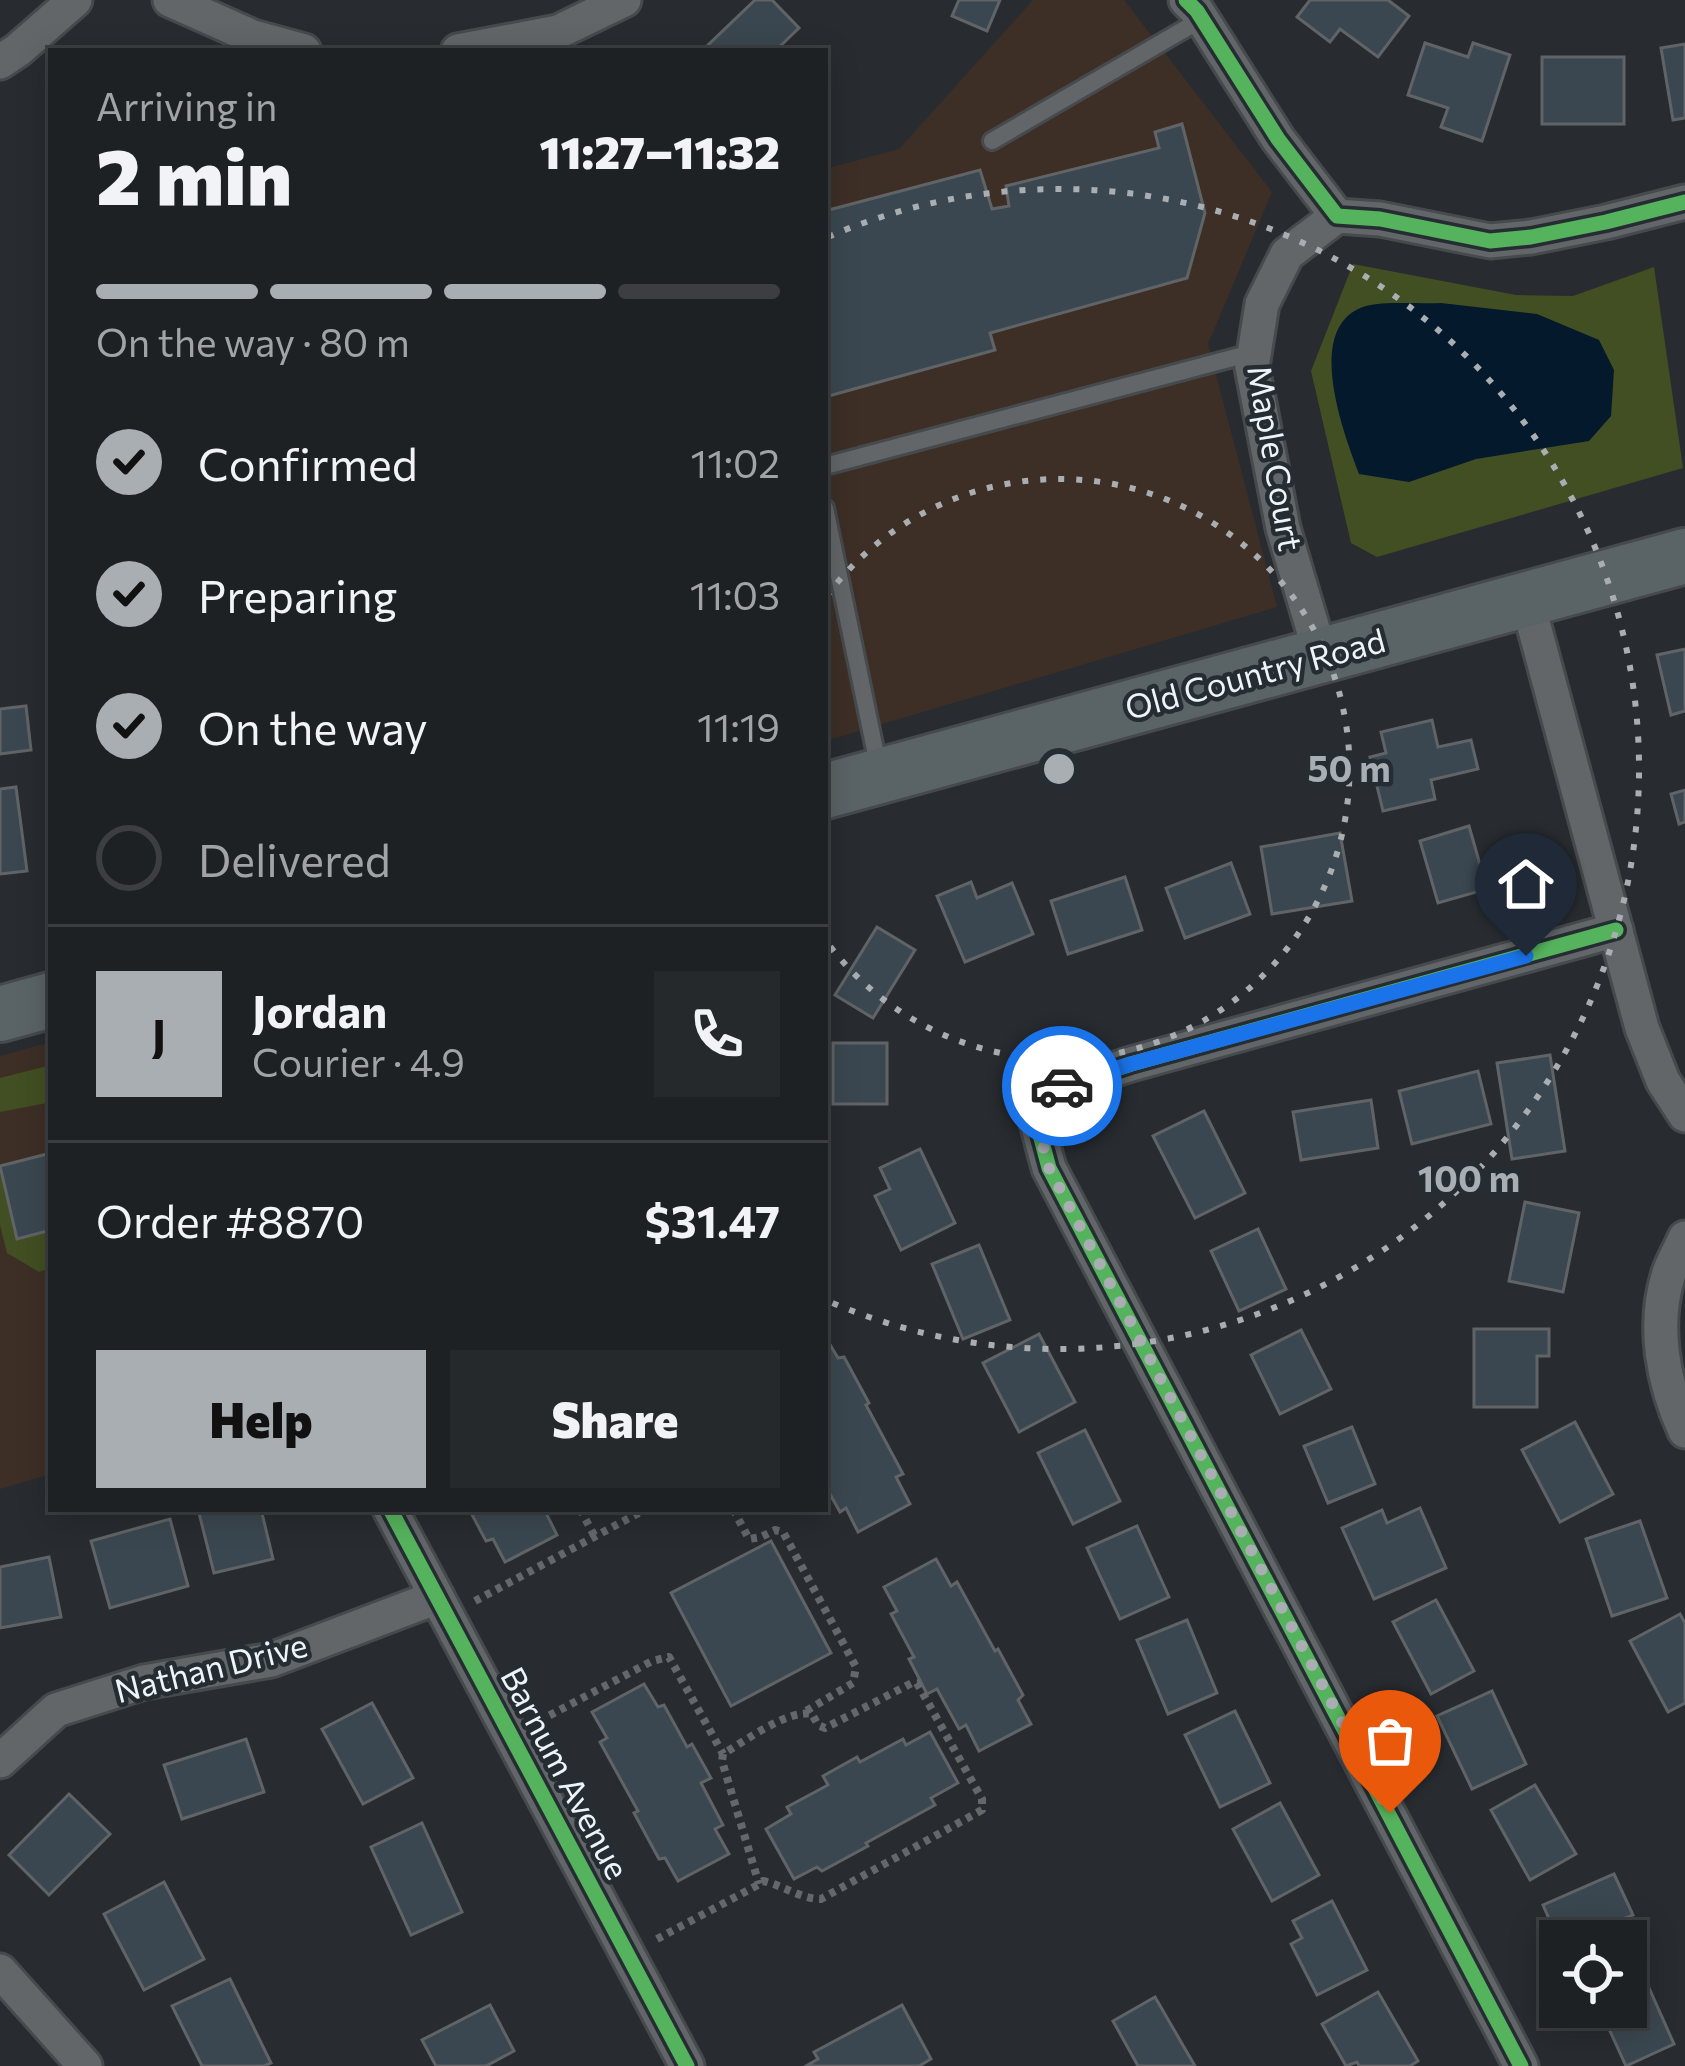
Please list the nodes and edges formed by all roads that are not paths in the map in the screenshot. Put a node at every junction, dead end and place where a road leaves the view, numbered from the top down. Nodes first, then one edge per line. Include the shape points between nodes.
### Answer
1 (75, 0) edge
2 (170, 0) edge
3 (624, 0) edge
4 (1194, 9) edge
5 (293, 48) edge
6 (474, 48) edge
7 (0, 62) edge
8 (992, 141) dead end
9 (1685, 202) edge
10 (1337, 216) junction
11 (1255, 352) junction
12 (828, 465) edge
13 (828, 523) edge
14 (1685, 556) edge
15 (1526, 600) junction
16 (1321, 656) junction
17 (880, 776) junction
18 (828, 789) edge
19 (1616, 930) junction
20 (48, 1001) edge
21 (0, 1014) edge
22 (1685, 1115) edge
23 (1685, 1238) edge
24 (1685, 1431) edge
25 (392, 1512) edge
26 (450, 1602) junction
27 (0, 1761) edge
28 (0, 1971) edge
29 (85, 2066) edge
30 (686, 2066) edge
31 (1521, 2066) edge

1 - 7 street
2 - 5 street
3 - 6 street via 558,32
4 - 8 lane
4 - 10 street
9 - 10 street via 1490,241
10 - 11 street, Maple Court via 1286,254 1262,304
11 - 12 lane
11 - 16 street, Maple Court via 1282,528
13 - 17 lane
14 - 15 main road, Old Country Road
15 - 16 main road, Old Country Road
15 - 19 street
16 - 17 main road, Old Country Road
17 - 18 main road, Old Country Road
19 - 22 street via 1642,1028
19 - 31 street via 1030,1097 1049,1168
20 - 21 main road
23 - 24 street via 1668,1275 1662,1320 1671,1401
25 - 26 street, Barnum Avenue
26 - 27 street, Nathan Drive via 271,1660 144,1682 56,1710
26 - 30 street, Barnum Avenue
28 - 29 street

